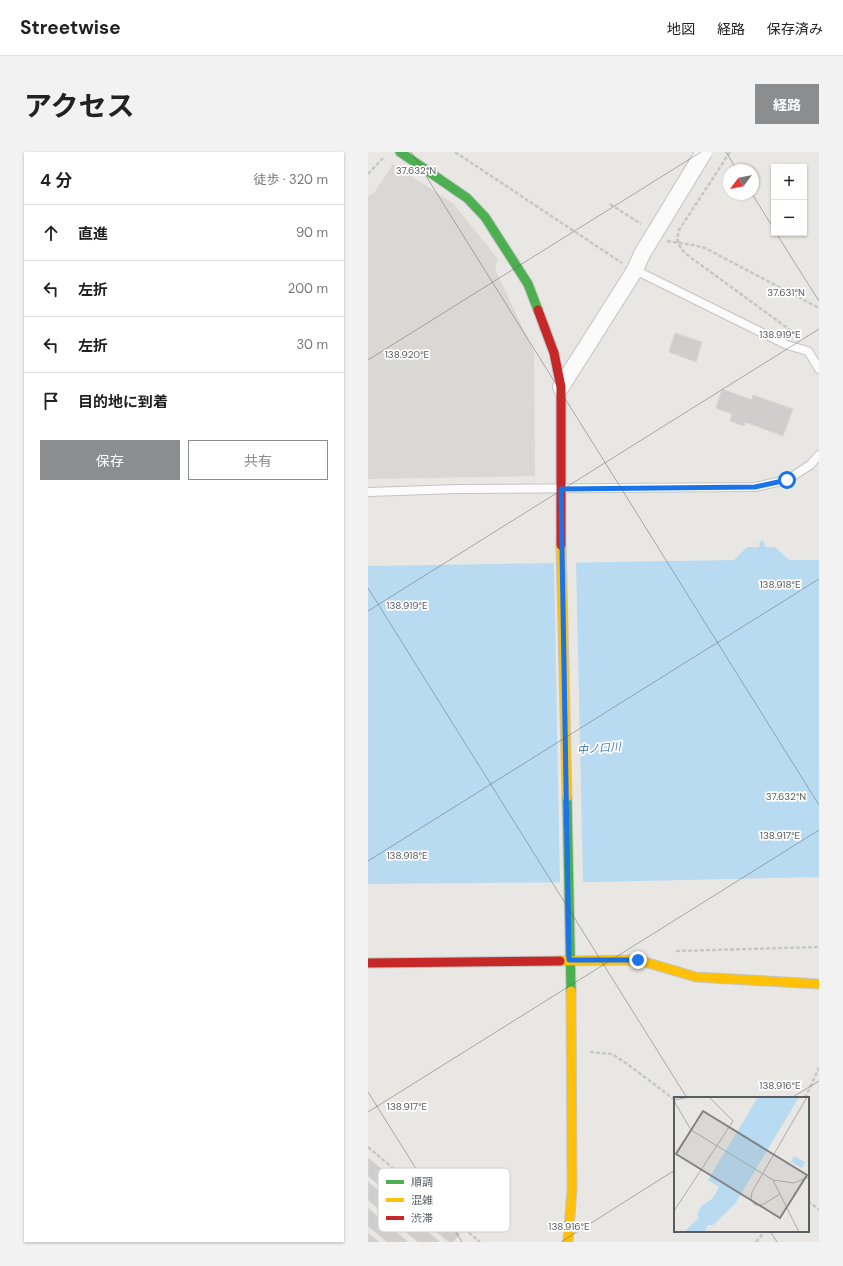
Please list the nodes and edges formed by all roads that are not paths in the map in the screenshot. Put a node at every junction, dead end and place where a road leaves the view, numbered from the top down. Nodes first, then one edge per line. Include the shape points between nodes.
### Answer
1 (400, 152) edge
2 (704, 152) edge
3 (635, 270) junction
4 (819, 369) edge
5 (561, 387) junction
6 (819, 455) edge
7 (561, 489) junction
8 (368, 492) edge
9 (569, 960) junction
10 (368, 963) edge
11 (819, 984) edge
12 (568, 1242) edge

1 - 5 street via 468,198 485,218 528,284 554,353
2 - 3 street, bridge via 642,254
3 - 4 lane via 788,346 808,351
3 - 5 street
5 - 7 street
6 - 7 lane via 810,465 787,480 755,487
7 - 8 lane
7 - 9 street
9 - 10 street
9 - 11 street via 638,960 696,977
9 - 12 street via 572,1189

